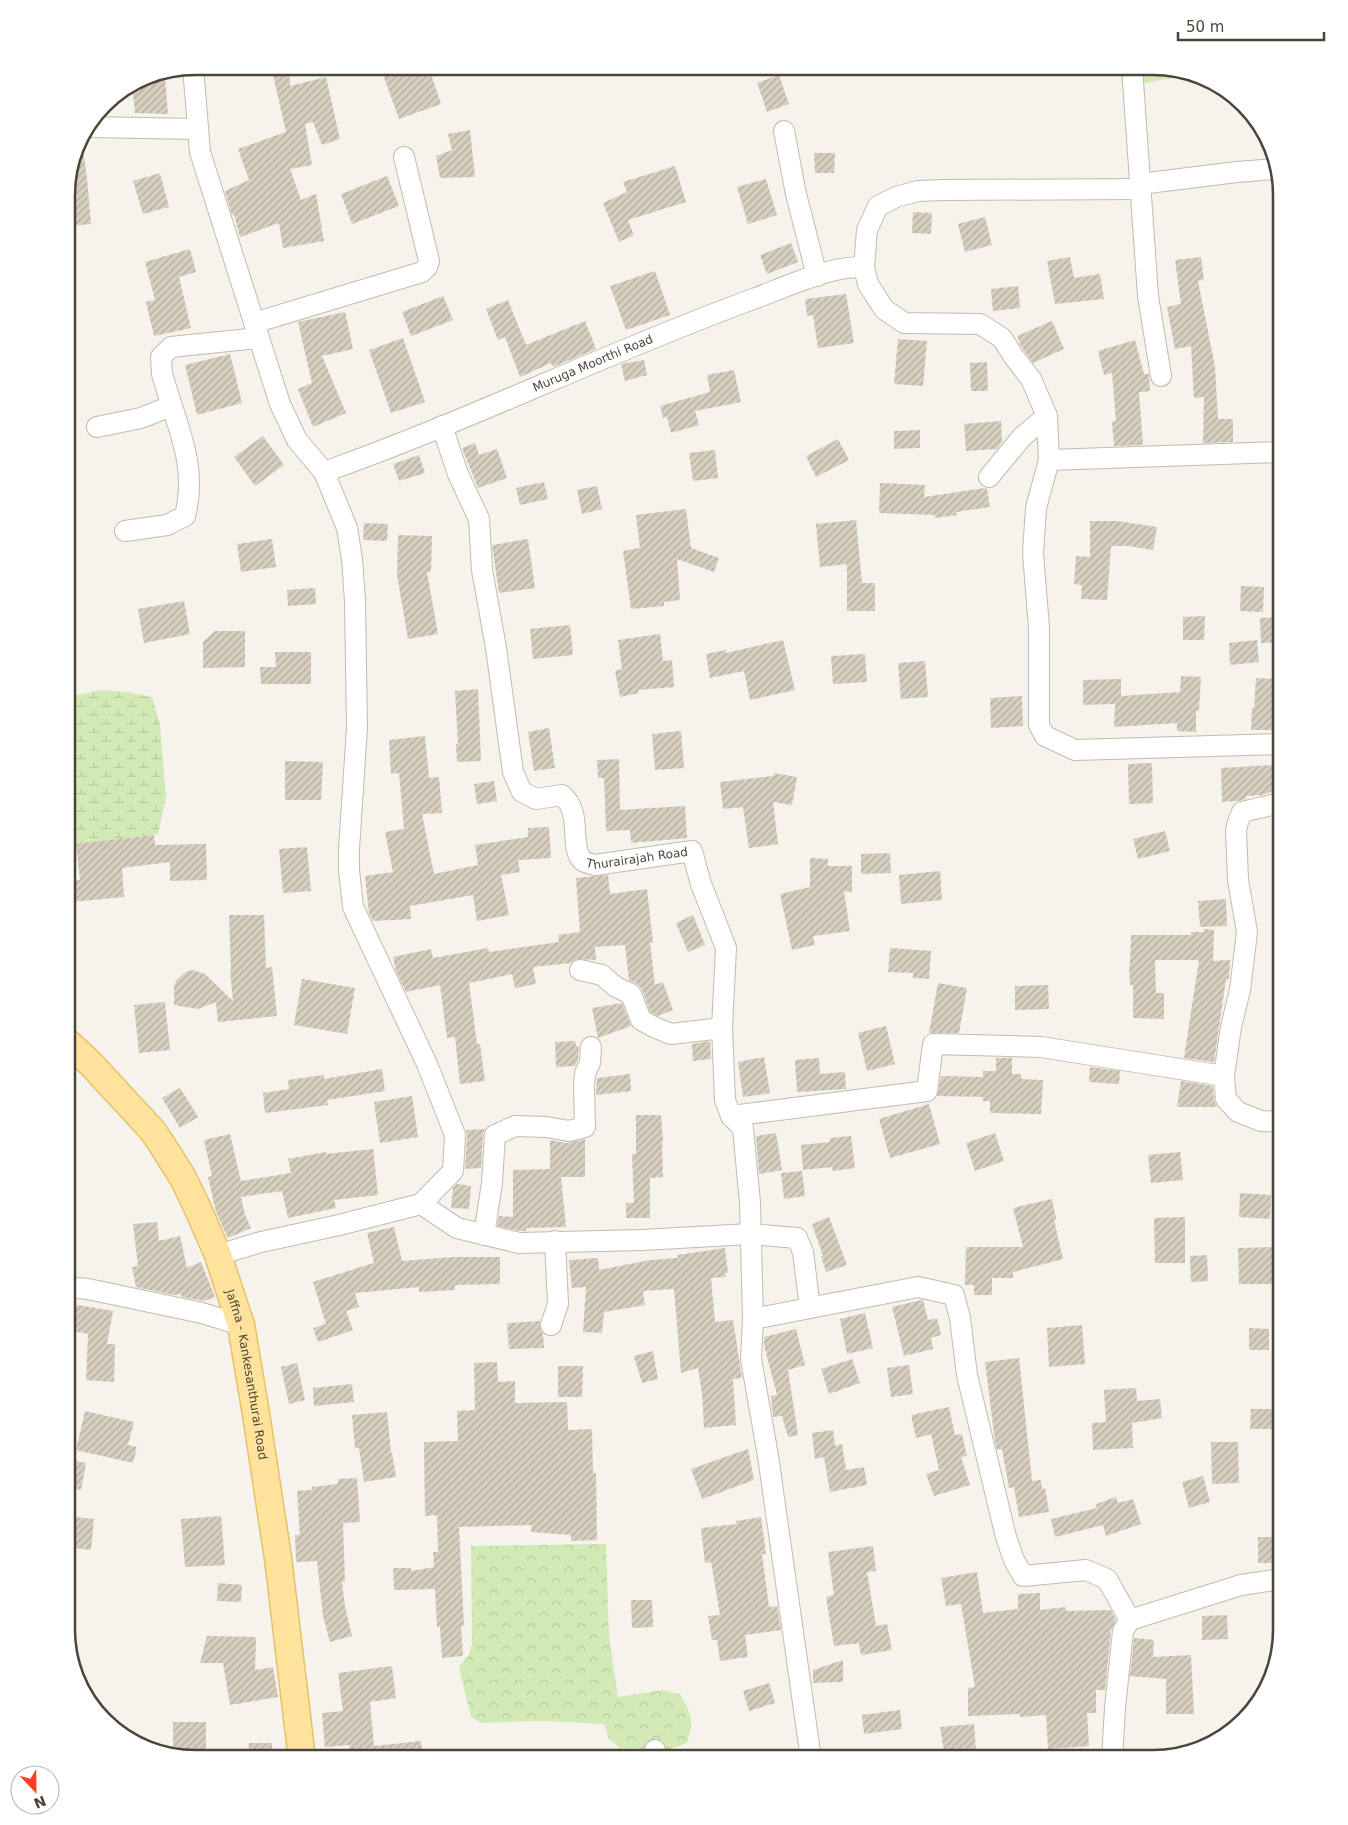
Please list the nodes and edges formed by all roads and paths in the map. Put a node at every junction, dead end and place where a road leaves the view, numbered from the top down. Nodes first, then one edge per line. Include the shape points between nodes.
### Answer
1 (194, 75) edge
2 (1133, 75) edge
3 (96, 127) edge
4 (198, 129) junction
5 (784, 131) dead end
6 (404, 157) dead end
7 (1270, 169) edge
8 (1140, 187) junction
9 (864, 268) junction
10 (817, 276) junction
11 (256, 331) junction
12 (1161, 376) dead end
13 (170, 400) junction
14 (1047, 416) junction
15 (442, 426) junction
16 (97, 427) dead end
17 (1273, 452) edge
18 (1049, 460) junction
19 (324, 472) junction
20 (989, 477) dead end
21 (126, 531) dead end
22 (1273, 744) edge
23 (1273, 805) edge
24 (580, 970) dead end
25 (722, 1028) junction
26 (591, 1047) dead end
27 (75, 1049) edge
28 (1224, 1076) junction
29 (731, 1116) junction
30 (1273, 1122) edge
31 (421, 1204) junction
32 (750, 1234) junction
33 (484, 1235) junction
34 (555, 1241) junction
35 (218, 1256) junction
36 (75, 1288) edge
37 (810, 1308) junction
38 (753, 1319) junction
39 (241, 1325) junction
40 (552, 1325) dead end
41 (1273, 1580) edge
42 (1130, 1620) junction
43 (301, 1750) edge
44 (809, 1750) edge
45 (1113, 1750) edge

1 - 4 street
2 - 8 street
3 - 4 street
4 - 11 street via 200,152
5 - 10 street
6 - 11 street via 429,261 427,267 422,272
7 - 8 street
8 - 9 street via 944,190 896,197 878,206 867,230
8 - 12 street via 1148,296
9 - 10 street, Muruga Moorthi Road via 855,266
9 - 14 street via 868,284 884,309 904,323 980,324 1002,338 1031,379
10 - 15 street, Muruga Moorthi Road via 706,316
11 - 13 street via 171,347 161,356 162,374
11 - 19 street via 280,404 297,440
13 - 16 street via 166,408 141,418
13 - 21 street via 188,456 189,501 185,516 167,524
14 - 18 street
14 - 20 street via 1022,437
15 - 19 street, Muruga Moorthi Road
15 - 25 street, Thurairajah Road via 458,474 479,519 482,570 513,772 522,792 536,799 562,795 570,801 575,816 578,852 584,861 594,865 692,851 726,948
17 - 18 street
18 - 22 street via 1036,508 1033,553 1039,628 1039,725 1045,736 1075,750
19 - 31 street via 347,528 355,601 357,728 349,849 353,907 427,1064 455,1135 453,1171
23 - 28 street via 1242,812 1236,830 1238,880 1247,932
24 - 25 street via 602,975 631,994 641,1020 671,1034
25 - 29 street, Thurairajah Road via 725,1100
26 - 33 street via 584,1086 585,1127 569,1131 515,1126 495,1135
27 - 35 main road, Jaffna - Kankesanthurai Road via 157,1136 183,1178
28 - 29 street via 1041,1047 932,1044 927,1091
28 - 30 street via 1226,1099 1238,1112 1261,1121
29 - 32 street, Thurairajah Road via 743,1128
31 - 33 street via 457,1228
31 - 35 street via 261,1242
32 - 34 street
32 - 37 street via 797,1238 803,1252
32 - 38 street, Thurairajah Road
33 - 34 street via 519,1243
34 - 40 street via 558,1304
35 - 39 main road, Jaffna - Kankesanthurai Road
36 - 39 street
37 - 38 street
37 - 42 street via 918,1288 954,1295 967,1375 1006,1536 1022,1576 1086,1570 1107,1579
38 - 44 street, Thurairajah Road via 752,1359
39 - 43 main road, Jaffna - Kankesanthurai Road via 278,1558
41 - 42 street via 1241,1585
42 - 45 street via 1123,1631

